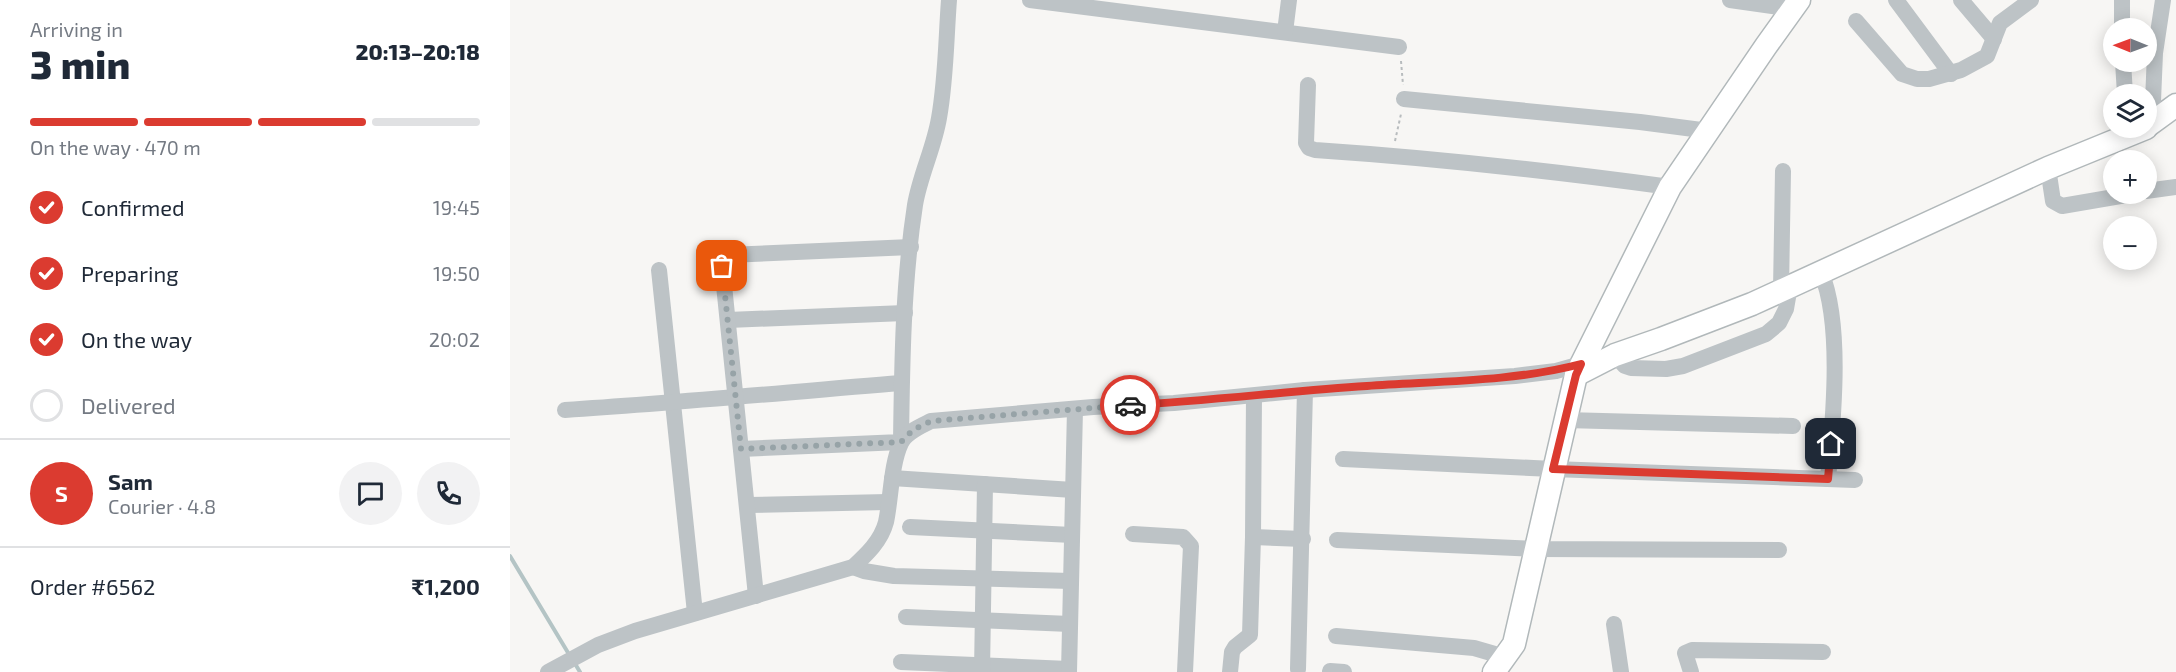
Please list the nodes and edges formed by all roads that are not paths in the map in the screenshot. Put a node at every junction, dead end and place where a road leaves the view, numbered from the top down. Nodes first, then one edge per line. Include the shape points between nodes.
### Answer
1 (949, 0) edge
2 (1030, 0) edge
3 (1289, 0) edge
4 (1730, 0) edge
5 (1896, 0) edge
6 (1961, 0) edge
7 (2031, 0) edge
8 (2122, 0) edge
9 (2163, 0) edge
10 (1796, 4) edge
11 (2122, 18) edge
12 (1856, 21) dead end
13 (1285, 32) junction
14 (1994, 39) junction
15 (1399, 47) dead end
16 (1951, 74) junction
17 (2149, 84) edge
18 (1308, 85) dead end
19 (1404, 99) dead end
20 (2176, 105) edge
21 (2157, 117) edge
22 (1709, 131) junction
23 (2118, 138) edge
24 (2048, 168) junction
25 (1783, 171) dead end
26 (1670, 187) junction
27 (2176, 187) edge
28 (2157, 190) edge
29 (2103, 199) edge
30 (911, 246) junction
31 (659, 270) dead end
32 (1821, 272) junction
33 (1786, 288) junction
34 (905, 313) junction
35 (728, 320) junction
36 (1615, 355) junction
37 (1579, 370) junction
38 (901, 383) junction
39 (1305, 390) junction
40 (735, 396) junction
41 (1254, 396) junction
42 (673, 403) junction
43 (1075, 409) junction
44 (565, 410) dead end
45 (1565, 420) junction
46 (1793, 426) dead end
47 (901, 442) junction
48 (741, 449) junction
49 (1343, 459) dead end
50 (1553, 469) junction
51 (892, 478) junction
52 (1828, 479) junction
53 (1855, 480) dead end
54 (985, 484) junction
55 (1073, 490) junction
56 (888, 502) junction
57 (747, 506) junction
58 (910, 527) dead end
59 (984, 531) junction
60 (1132, 534) dead end
61 (1072, 535) junction
62 (1253, 537) junction
63 (1303, 539) junction
64 (1337, 540) dead end
65 (1535, 549) junction
66 (1779, 550) dead end
67 (853, 567) junction
68 (982, 579) junction
69 (1071, 581) junction
70 (756, 596) junction
71 (695, 613) junction
72 (906, 617) dead end
73 (982, 620) junction
74 (1070, 624) junction
75 (1614, 624) dead end
76 (1336, 636) dead end
77 (1822, 652) dead end
78 (902, 662) dead end
79 (1500, 664) edge
80 (982, 668) edge
81 (1298, 669) dead end
82 (1069, 670) edge
83 (550, 671) edge
84 (1185, 672) edge
85 (1230, 672) edge
86 (1621, 672) edge
87 (1690, 672) edge

1 - 30 street via 939,118 918,184
2 - 13 street
3 - 13 street
4 - 10 street
5 - 16 street
6 - 14 street
7 - 14 street via 2000,23
8 - 11 street
9 - 17 street
10 - 22 main road
12 - 16 street via 1902,74 1929,80
13 - 15 street
14 - 16 street via 1986,56
18 - 26 street via 1306,143 1314,150 1549,171
19 - 22 street
20 - 21 main road
22 - 26 main road
23 - 24 main road
24 - 29 street via 2053,201 2062,207
24 - 32 main road
25 - 33 street
26 - 37 main road
27 - 28 street
30 - 34 street
30 - 35 street via 727,255 722,266
31 - 42 street
32 - 33 main road
32 - 52 street via 1832,305 1833,426
33 - 36 main road
33 - 36 street via 1786,309 1779,323 1766,334 1666,369 1631,368
34 - 35 street
34 - 38 street
35 - 40 street
36 - 37 main road
37 - 39 street
37 - 45 main road
38 - 40 street
38 - 47 street
39 - 41 street
39 - 63 street
40 - 42 street
40 - 48 street
41 - 43 street
41 - 62 street
42 - 44 street
42 - 71 street
43 - 47 street via 931,421
43 - 55 street
45 - 46 street
45 - 50 main road
47 - 48 street
47 - 51 street
48 - 57 street
49 - 50 street
50 - 52 street
50 - 65 main road
51 - 54 street
51 - 56 street
52 - 53 street
54 - 55 street
54 - 59 street
55 - 61 street
56 - 57 street
56 - 67 street via 886,523 876,546
57 - 70 street
58 - 59 street
59 - 61 street
59 - 68 street
60 - 84 street via 1184,537 1191,546
61 - 69 street
62 - 63 street
62 - 85 street via 1250,635 1232,652
63 - 81 street
64 - 65 street
65 - 66 street
65 - 79 main road via 1514,644
67 - 68 street via 894,576
67 - 70 street
68 - 69 street
68 - 73 street
69 - 74 street
70 - 71 street
71 - 83 street via 598,645
72 - 73 street
73 - 74 street
73 - 80 street
74 - 82 street
75 - 86 street
76 - 79 street via 1474,648
77 - 87 street via 1692,650 1685,653
78 - 80 street
80 - 82 street

